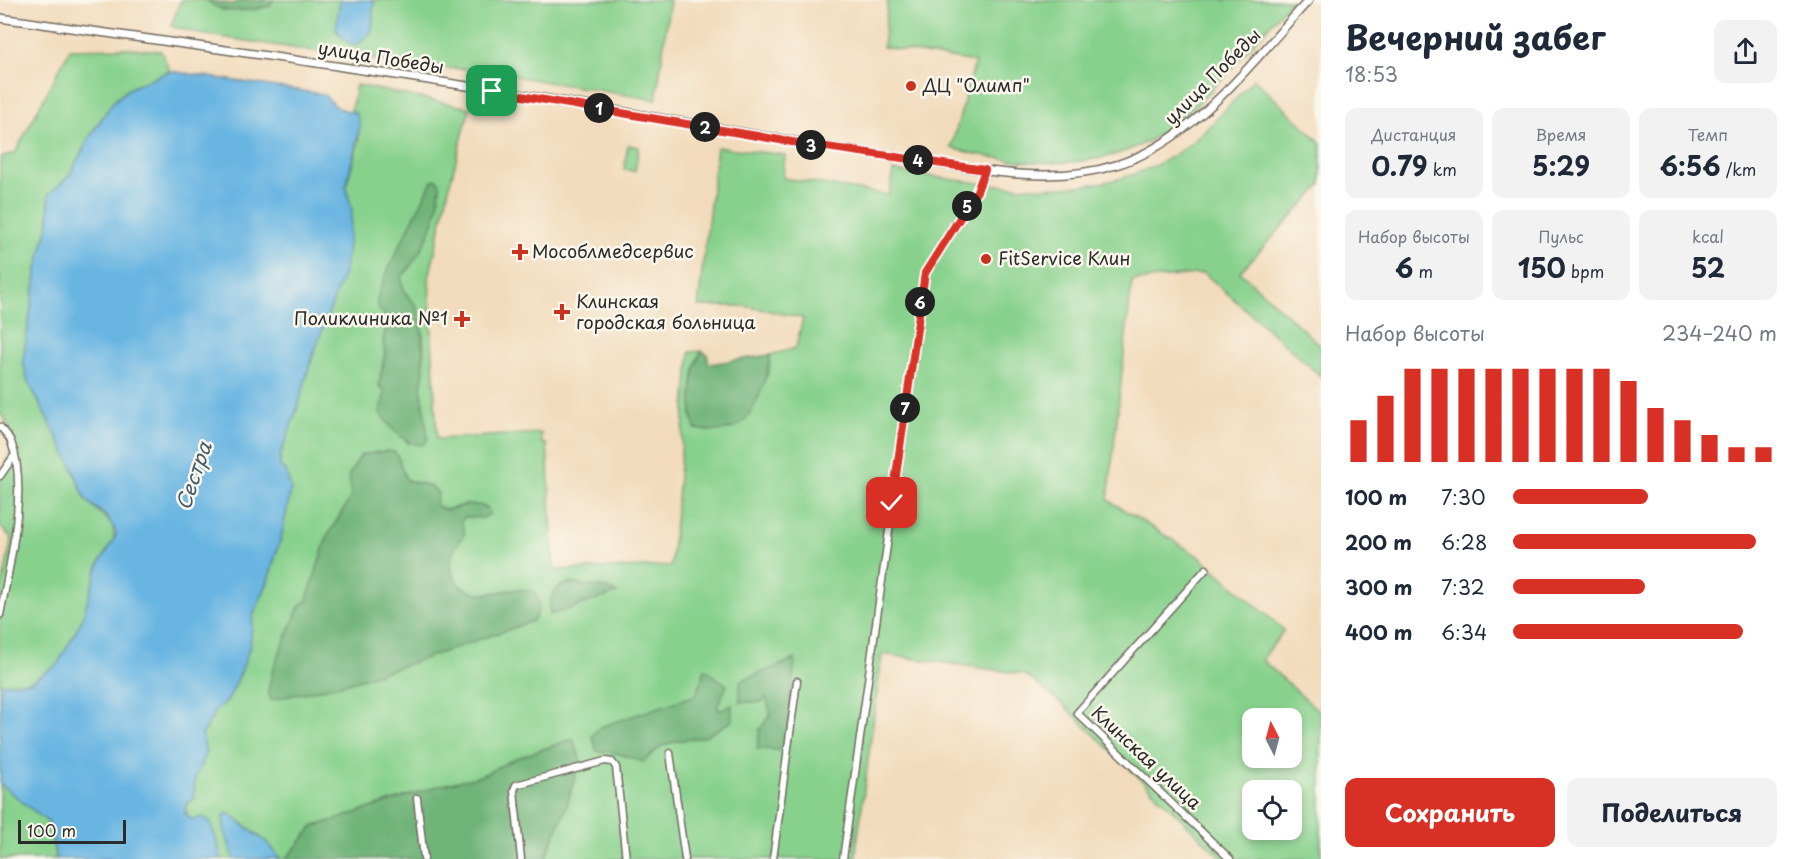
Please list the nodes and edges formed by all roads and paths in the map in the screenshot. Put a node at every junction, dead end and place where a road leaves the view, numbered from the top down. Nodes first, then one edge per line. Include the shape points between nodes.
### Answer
1 (1309, 0) edge
2 (0, 18) edge
3 (985, 170) junction
4 (0, 427) edge
5 (14, 456) junction
6 (0, 476) edge
7 (1206, 569) dead end
8 (0, 615) edge
9 (797, 681) dead end
10 (670, 753) dead end
11 (417, 798) dead end
12 (424, 859) edge
13 (521, 859) edge
14 (626, 859) edge
15 (685, 859) edge
16 (773, 859) edge
17 (843, 859) edge
18 (1230, 859) edge

1 - 3 street, улица Победы via 1214,102 1176,136 1149,153 1087,172
2 - 3 street, улица Победы via 546,99 792,142
3 - 17 street via 977,191 925,273
4 - 5 street via 11,440
5 - 6 street
5 - 8 street via 17,530
7 - 18 street, Клинская улица via 1077,713
9 - 16 street
10 - 15 street
11 - 12 street
13 - 14 street via 516,785 604,761 616,767

